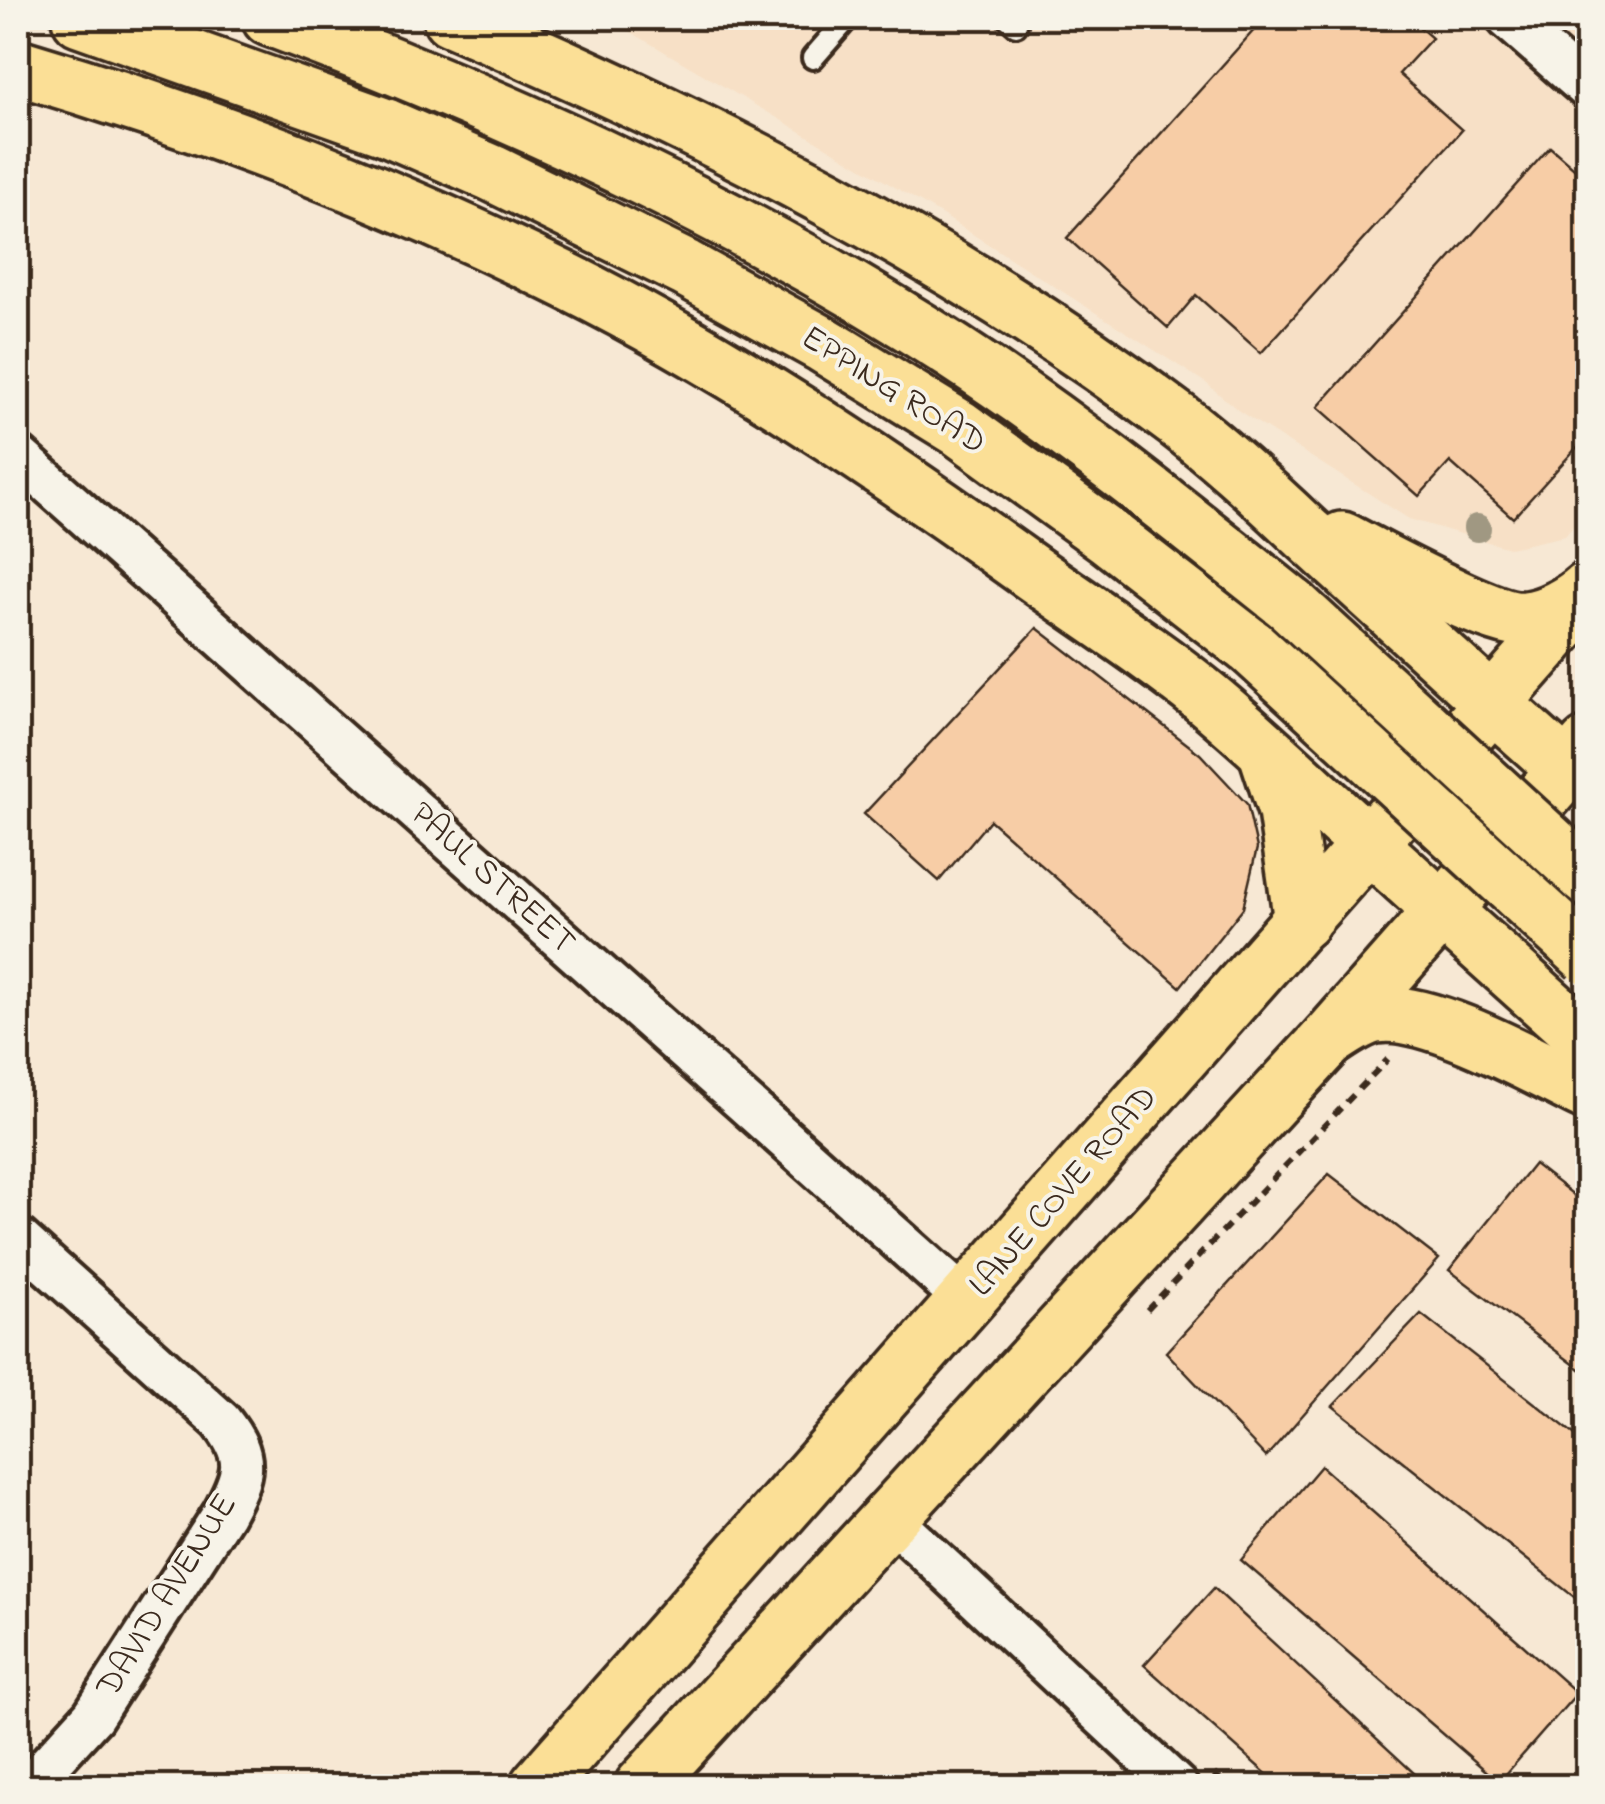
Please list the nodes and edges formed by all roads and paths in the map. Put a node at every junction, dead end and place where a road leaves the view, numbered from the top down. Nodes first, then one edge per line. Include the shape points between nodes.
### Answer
1 (80, 18) edge
2 (270, 18) edge
3 (451, 18) edge
4 (848, 18) edge
5 (1507, 18) edge
6 (813, 58) dead end
7 (18, 67) edge
8 (1588, 88) edge
9 (18, 456) edge
10 (1277, 506) junction
11 (1350, 573) junction
12 (1588, 592) edge
13 (1202, 695) junction
14 (1492, 704) junction
15 (1267, 752) junction
16 (1580, 767) edge
17 (1369, 844) junction
18 (1588, 878) edge
19 (1441, 909) junction
20 (1588, 912) edge
21 (1302, 921) junction
22 (1588, 956) edge
23 (1582, 1036) edge
24 (1328, 1040) junction
25 (1392, 1056) dead end
26 (1588, 1093) edge
27 (18, 1238) edge
28 (968, 1302) junction
29 (1145, 1312) dead end
30 (888, 1516) junction
31 (29, 1786) edge
32 (538, 1786) edge
33 (642, 1786) edge
34 (1177, 1786) edge

1 - 22 main road, EPPING ROAD, bridge via 386,127 492,173 684,268 959,428 1252,648
2 - 18 main road, EPPING ROAD, bridge via 528,122 768,242 954,352 1127,475 1292,606
3 - 10 main road via 734,148 938,260 1174,418
4 - 6 lane
5 - 8 street
7 - 13 main road via 335,177 572,283 887,468
9 - 28 street, PAUL STREET
10 - 11 main road
10 - 12 main road via 1508,617 1534,618
11 - 13 main road via 1381,634 1386,678 1335,726 1282,727
11 - 14 main road
12 - 14 main road, LANE COVE ROAD
13 - 15 main road
14 - 16 main road
14 - 17 main road, LANE COVE ROAD
15 - 17 main road
15 - 21 main road via 1286,811
16 - 19 main road
17 - 19 main road
17 - 21 main road, LANE COVE ROAD
19 - 23 main road
19 - 24 main road
20 - 23 main road via 1556,948 1558,989
21 - 28 main road, LANE COVE ROAD
24 - 26 main road via 1377,1015 1421,1021 1473,1037
24 - 30 main road
25 - 29 path
27 - 31 street, DAVID AVENUE via 221,1421 238,1443 242,1466 223,1514 92,1716
28 - 32 main road, LANE COVE ROAD
30 - 33 main road
30 - 34 street

